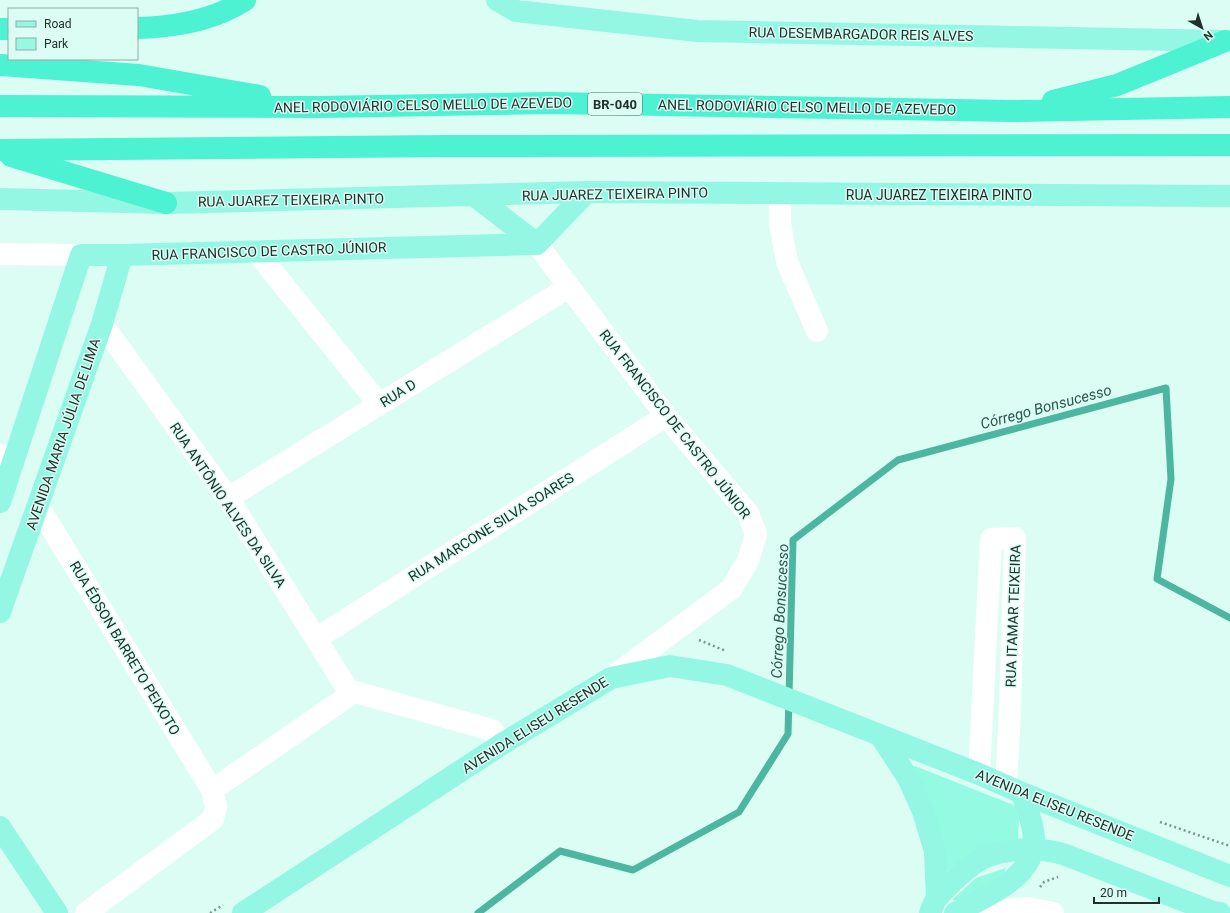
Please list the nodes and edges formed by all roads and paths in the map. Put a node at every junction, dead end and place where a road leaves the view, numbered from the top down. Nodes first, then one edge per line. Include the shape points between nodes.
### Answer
1 (245, 0) edge
2 (496, 0) edge
3 (138, 28) edge
4 (1227, 41) edge
5 (0, 65) edge
6 (0, 106) edge
7 (320, 107) junction
8 (1230, 107) edge
9 (1013, 111) junction
10 (1230, 145) edge
11 (0, 150) edge
12 (0, 153) edge
13 (587, 192) junction
14 (780, 194) junction
15 (475, 196) junction
16 (1230, 196) edge
17 (0, 199) edge
18 (166, 203) junction
19 (537, 244) junction
20 (256, 250) junction
21 (0, 254) edge
22 (81, 255) junction
23 (122, 255) junction
24 (569, 287) junction
25 (102, 324) junction
26 (817, 331) dead end
27 (379, 404) junction
28 (666, 416) junction
29 (5, 462) edge
30 (228, 498) junction
31 (0, 502) edge
32 (38, 506) junction
33 (0, 612) edge
34 (316, 638) junction
35 (611, 678) junction
36 (348, 690) junction
37 (880, 735) junction
38 (502, 744) junction
39 (980, 774) junction
40 (212, 790) junction
41 (1014, 790) junction
42 (0, 827) edge
43 (1034, 850) junction
44 (1230, 876) edge
45 (933, 905) edge
46 (54, 907) edge
47 (68, 913) edge
48 (86, 913) edge
49 (243, 913) edge
50 (955, 913) edge
51 (965, 913) edge
52 (1053, 913) edge
53 (1220, 913) edge

1 - 3 highway via 224,11 194,21 164,27
2 - 4 main road, RUA DESEMBARGADOR REIS ALVES via 516,11 697,30
4 - 9 highway via 1118,85
5 - 7 highway via 139,75
6 - 7 highway, ANEL RODOVIÁRIO CELSO MELLO DE AZEVEDO / BR-040
7 - 9 highway, ANEL RODOVIÁRIO CELSO MELLO DE AZEVEDO / BR-040 via 550,102
8 - 9 highway, ANEL RODOVIÁRIO CELSO MELLO DE AZEVEDO / BR-040
10 - 11 highway via 438,146
12 - 18 highway
13 - 14 main road, RUA JUAREZ TEIXEIRA PINTO
13 - 15 main road, RUA JUAREZ TEIXEIRA PINTO
13 - 19 main road
14 - 16 main road, RUA JUAREZ TEIXEIRA PINTO
14 - 26 street via 780,224 787,262
15 - 18 main road, RUA JUAREZ TEIXEIRA PINTO
15 - 19 main road
17 - 18 main road, RUA JUAREZ TEIXEIRA PINTO
19 - 20 main road, RUA FRANCISCO DE CASTRO JÚNIOR
19 - 24 street, RUA FRANCISCO DE CASTRO JÚNIOR
20 - 23 main road, RUA FRANCISCO DE CASTRO JÚNIOR
20 - 27 street
21 - 22 street, RUA FRANCISCO DE CASTRO JÚNIOR
22 - 23 main road, RUA FRANCISCO DE CASTRO JÚNIOR
22 - 29 main road
23 - 25 main road, AVENIDA MARIA JÚLIA DE LIMA
24 - 27 street, RUA D
24 - 28 street, RUA FRANCISCO DE CASTRO JÚNIOR
25 - 30 street, RUA ANTÔNIO ALVES DA SILVA
25 - 32 main road, AVENIDA MARIA JÚLIA DE LIMA
27 - 30 street, RUA D
28 - 34 street, RUA MARCONE SILVA SOARES
28 - 35 street, RUA FRANCISCO DE CASTRO JÚNIOR via 748,513 756,534 748,561 731,589
29 - 31 main road
30 - 34 street, RUA ANTÔNIO ALVES DA SILVA
32 - 33 main road, AVENIDA MARIA JÚLIA DE LIMA
32 - 40 street, RUA ÉDSON BARRETO PEIXOTO
34 - 36 street, RUA ANTÔNIO ALVES DA SILVA
35 - 37 main road, AVENIDA ELISEU RESENDE via 670,666 727,675
35 - 38 main road, AVENIDA ELISEU RESENDE
36 - 38 street via 492,730
36 - 40 street via 347,697
37 - 39 main road, AVENIDA ELISEU RESENDE
37 - 45 main road via 908,778 923,811 935,851
38 - 49 main road, AVENIDA ELISEU RESENDE
39 - 41 main road, AVENIDA ELISEU RESENDE
39 - 41 street, RUA ITAMAR TEIXEIRA via 990,539 1015,538 1010,709
40 - 48 street via 216,807 212,819
41 - 43 main road, RUA ITAMAR TEIXEIRA via 1032,827
41 - 44 main road, AVENIDA ELISEU RESENDE
42 - 46 main road
43 - 45 main road via 1022,849 986,856 960,874
43 - 50 main road via 1026,865 1011,881
43 - 53 main road via 1063,854
46 - 47 main road
51 - 52 street via 1029,908

